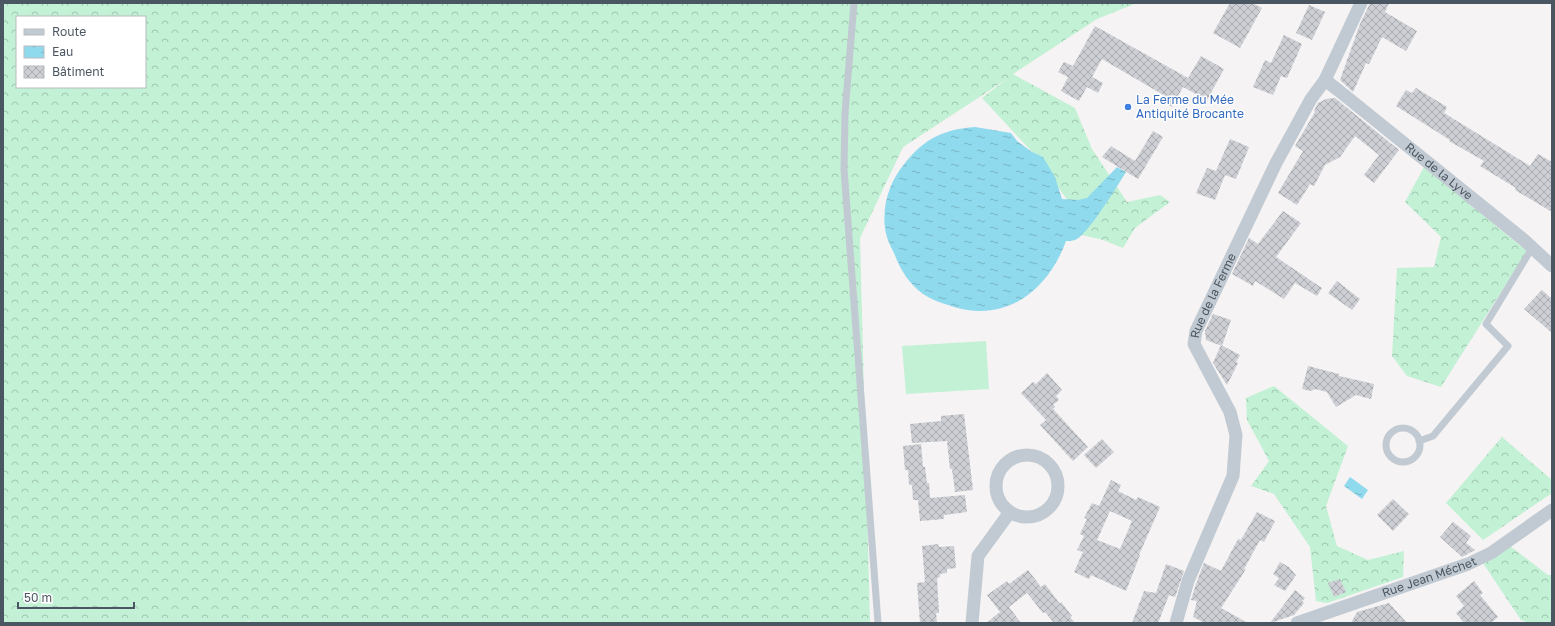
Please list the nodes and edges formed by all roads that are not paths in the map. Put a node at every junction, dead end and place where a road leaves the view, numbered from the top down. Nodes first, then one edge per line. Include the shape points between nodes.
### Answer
1 (854, 3) edge
2 (1361, 3) edge
3 (1324, 80) junction
4 (1532, 248) junction
5 (1552, 266) edge
6 (1419, 442) junction
7 (1552, 510) edge
8 (1010, 512) junction
9 (878, 623) edge
10 (972, 623) edge
11 (1176, 623) edge
12 (1297, 623) edge

1 - 9 lane via 845,113 844,169
2 - 3 street, Rue de la Ferme
3 - 4 street, Rue de la Lyve
3 - 11 street, Rue de la Ferme via 1276,163 1196,331 1194,344 1230,412 1236,436 1233,476 1188,581
4 - 5 street, Rue de la Lyve
4 - 6 lane via 1486,324 1508,346 1433,436
6 - 6 lane via 1413,432 1401,428 1390,434 1387,439 1387,451 1394,460 1405,462 1411,460 1418,452
7 - 12 street, Rue Jean Méchet via 1491,553 1468,564
8 - 8 street via 1018,516 1035,516 1046,510 1055,500 1058,482 1051,466 1044,460 1028,455 1019,456 1004,465 996,481 996,490 1001,502
8 - 10 street via 978,556

